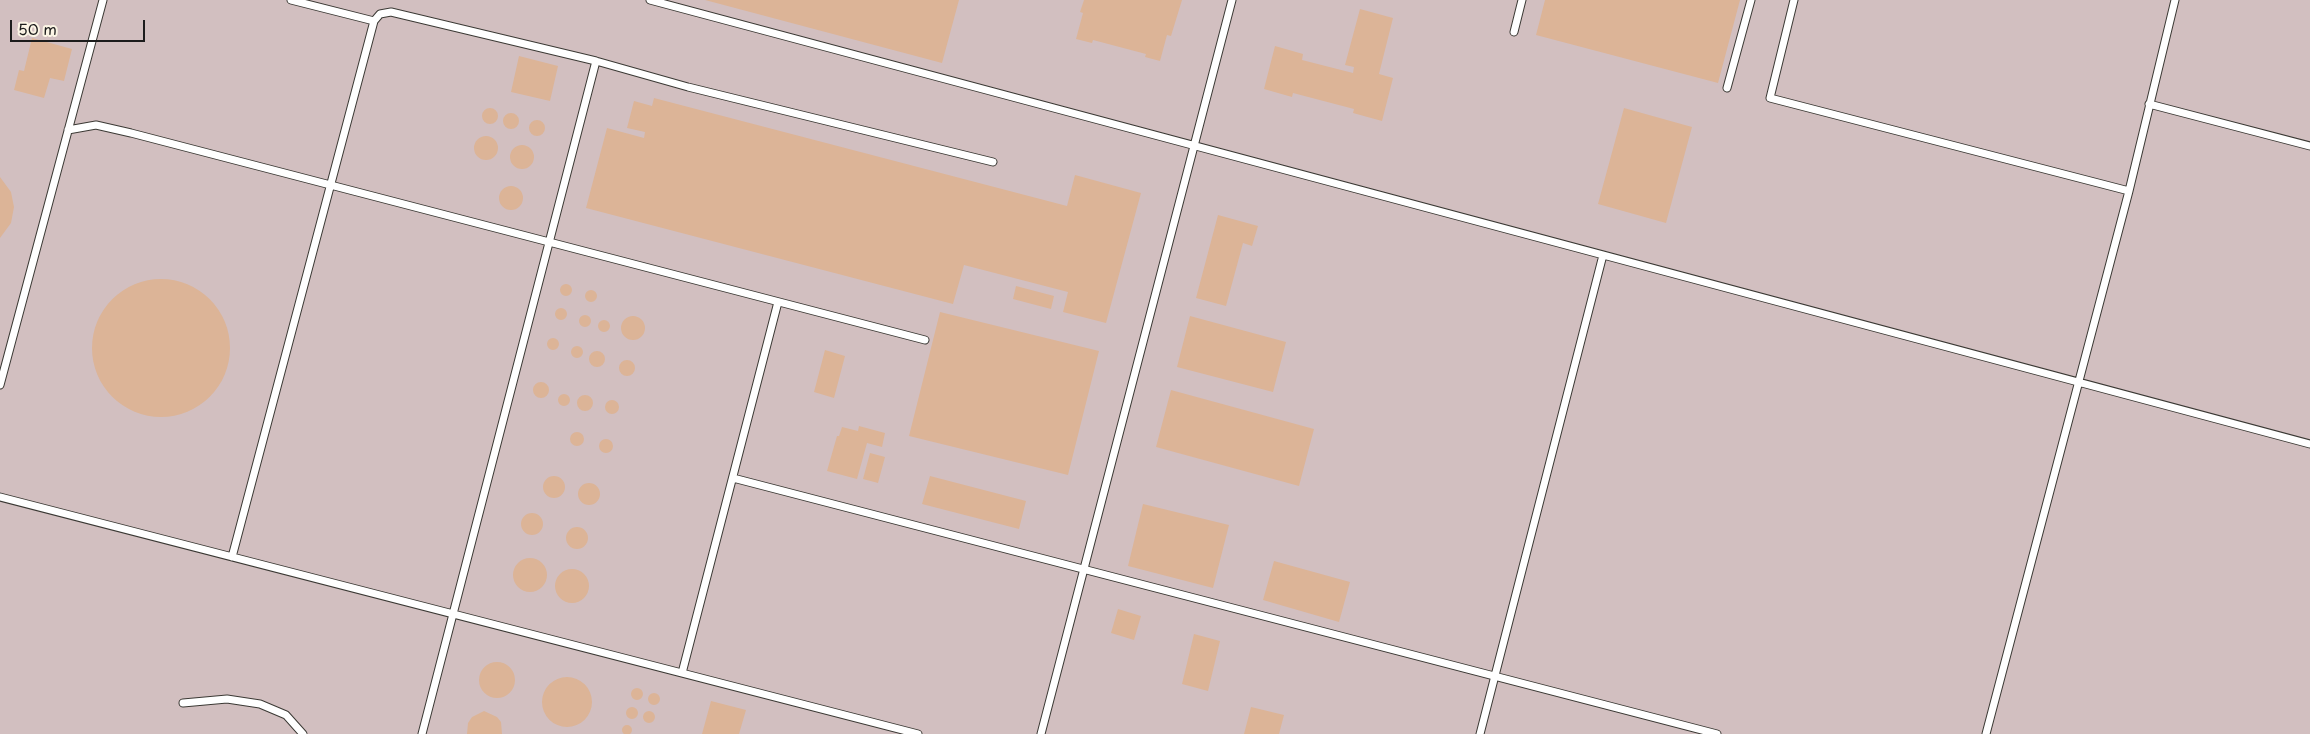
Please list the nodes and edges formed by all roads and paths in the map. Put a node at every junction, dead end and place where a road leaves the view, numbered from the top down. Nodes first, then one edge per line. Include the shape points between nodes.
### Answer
1 (103, 0) edge
2 (291, 0) edge
3 (650, 0) edge
4 (1232, 0) edge
5 (1522, 0) edge
6 (1751, 0) edge
7 (1794, 0) edge
8 (2175, 0) edge
9 (374, 21) junction
10 (1514, 32) dead end
11 (596, 60) junction
12 (1728, 88) dead end
13 (2150, 104) junction
14 (68, 130) junction
15 (1194, 145) junction
16 (2310, 146) edge
17 (993, 162) dead end
18 (331, 185) junction
19 (2128, 191) junction
20 (550, 241) junction
21 (1603, 255) junction
22 (778, 302) junction
23 (925, 340) dead end
24 (2078, 382) junction
25 (0, 386) edge
26 (2310, 444) edge
27 (733, 478) junction
28 (0, 497) edge
29 (232, 557) junction
30 (1084, 569) junction
31 (453, 614) junction
32 (682, 673) junction
33 (1495, 676) junction
34 (183, 703) dead end
35 (303, 734) edge
36 (422, 734) edge
37 (918, 734) edge
38 (1041, 734) edge
39 (1480, 734) edge
40 (1717, 734) edge
41 (1986, 734) edge

1 - 14 lane
2 - 9 lane
3 - 15 lane
4 - 15 lane
5 - 10 lane
6 - 12 lane
7 - 19 lane via 1770,98
8 - 13 lane
9 - 11 lane via 380,14 391,12
9 - 18 lane
11 - 17 lane via 697,89
11 - 20 lane
13 - 16 lane
13 - 19 lane
14 - 18 lane via 96,125
14 - 25 lane
15 - 21 lane
15 - 30 lane
18 - 20 lane
18 - 29 lane
19 - 24 lane
20 - 22 lane
20 - 31 lane
21 - 24 lane
21 - 33 lane
22 - 23 lane
22 - 27 lane
24 - 26 lane
24 - 41 lane
27 - 30 lane
27 - 32 lane
28 - 29 lane
29 - 31 lane
30 - 33 lane
30 - 38 lane
31 - 32 lane
31 - 36 lane
32 - 37 lane
33 - 39 lane
33 - 40 lane
34 - 35 lane via 227,699 260,704 286,715

